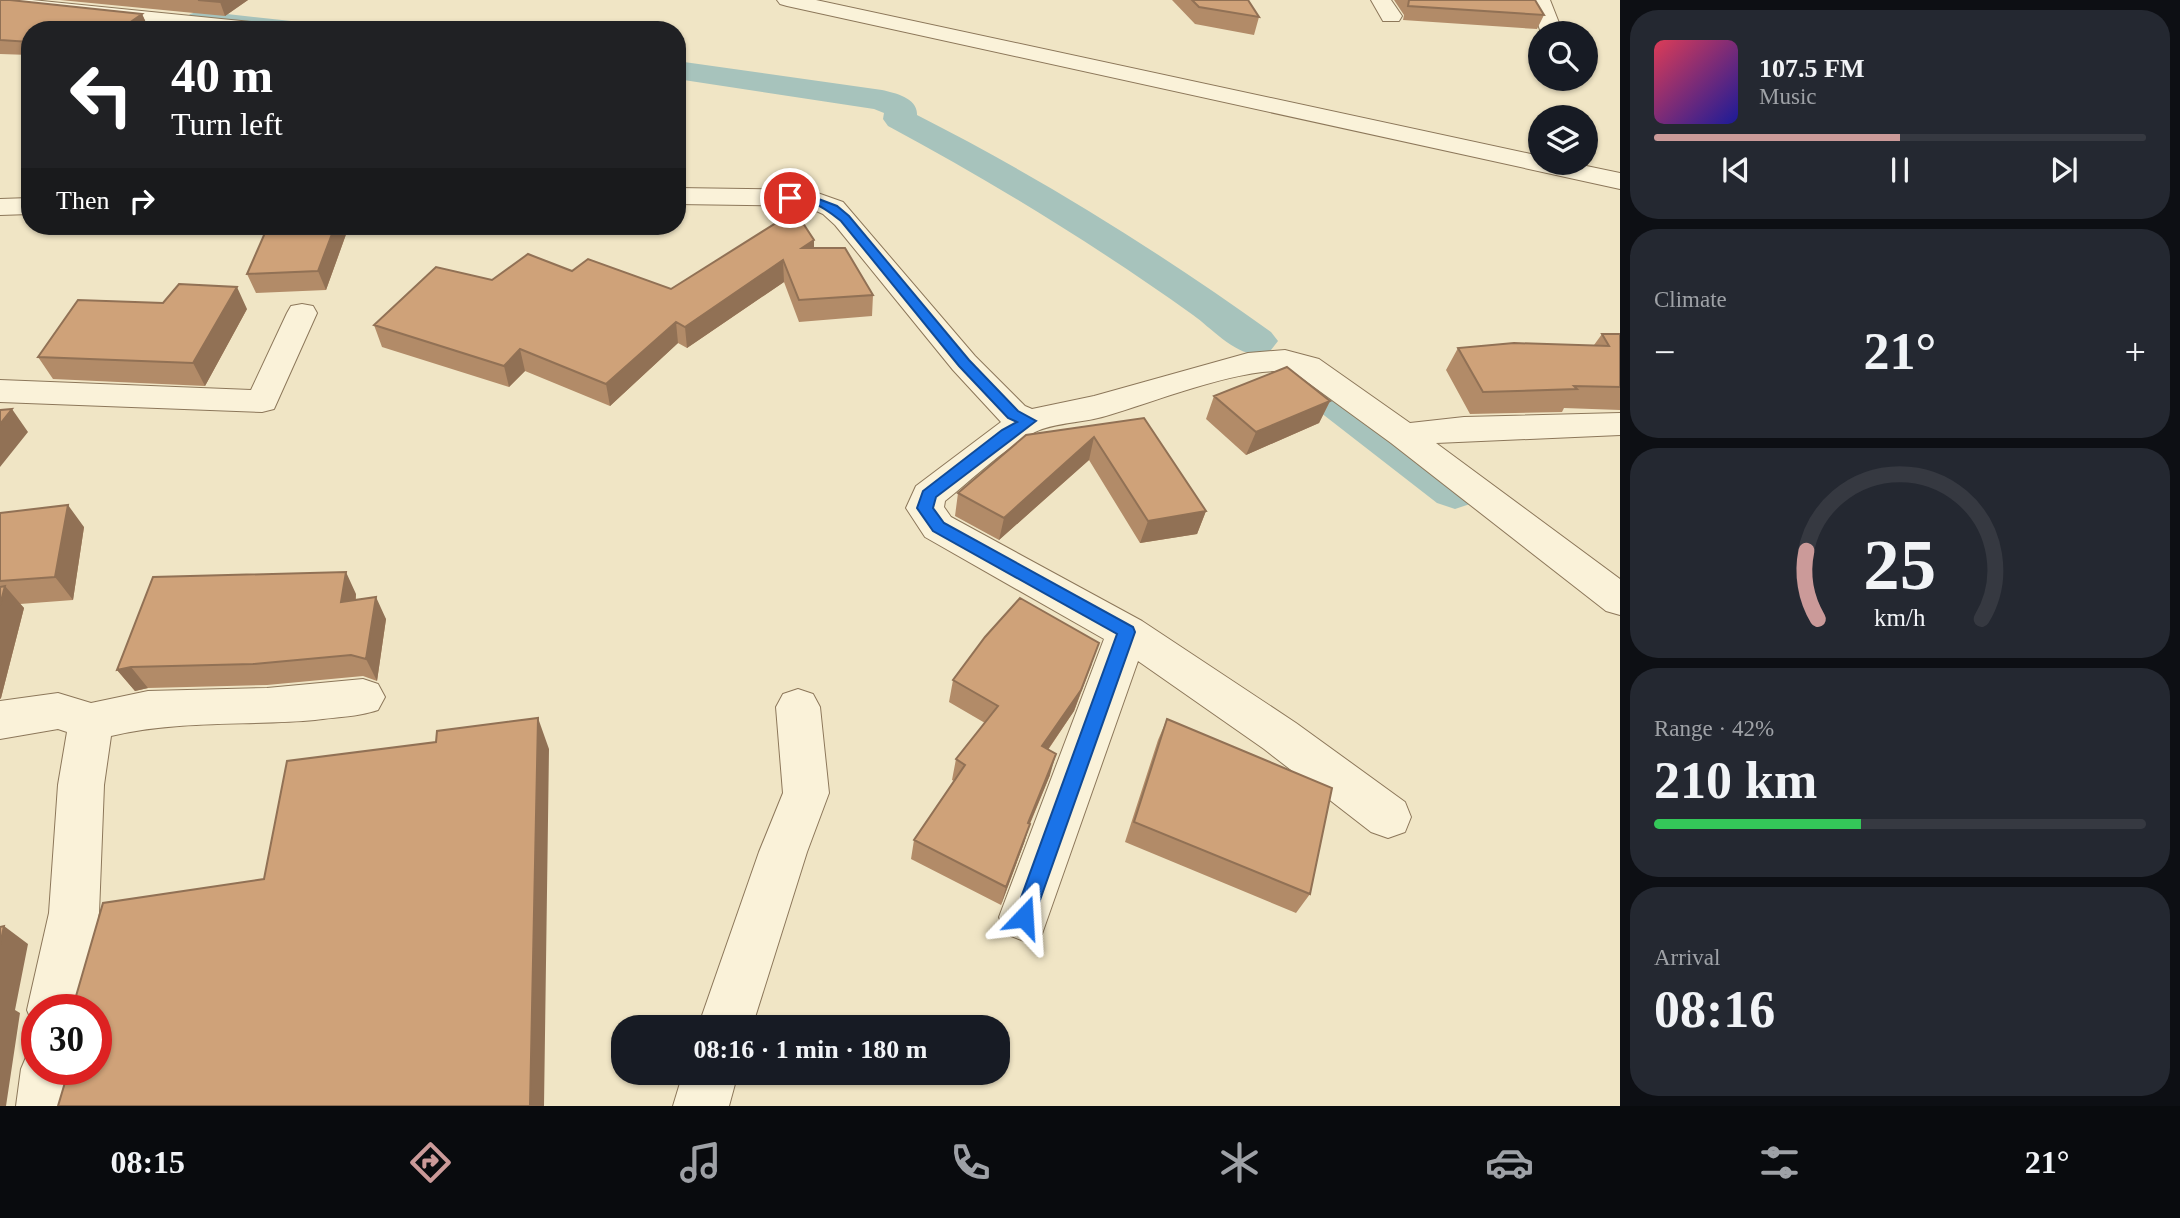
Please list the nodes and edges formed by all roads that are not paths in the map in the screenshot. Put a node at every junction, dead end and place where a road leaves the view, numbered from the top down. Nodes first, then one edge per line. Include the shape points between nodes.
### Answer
1 (787, 0) edge
2 (1540, 0) edge
3 (0, 3) edge
4 (174, 21) edge
5 (1548, 21) edge
6 (1620, 181) edge
7 (686, 196) edge
8 (21, 206) edge
9 (0, 207) edge
10 (302, 313) dead end
11 (0, 391) edge
12 (1029, 421) junction
13 (1620, 424) edge
14 (1403, 435) junction
15 (1620, 600) edge
16 (1127, 632) junction
17 (363, 697) dead end
18 (798, 707) dead end
19 (0, 720) edge
20 (91, 722) junction
21 (1388, 817) dead end
22 (1024, 917) dead end
23 (57, 994) edge
24 (729, 1015) edge
25 (46, 1085) edge
26 (707, 1085) edge
27 (44, 1106) edge
28 (701, 1106) edge

1 - 6 street
2 - 5 street
3 - 4 street
7 - 12 street via 808,198 833,208 964,363 1013,414
8 - 9 street
10 - 11 street via 262,401
12 - 14 street via 1096,407 1248,363 1285,360 1307,366
12 - 16 street via 929,495 925,508 938,527
13 - 14 street
14 - 15 street
16 - 21 street via 1280,736
16 - 22 street
17 - 20 street via 267,706 148,709
18 - 24 street via 806,793
19 - 20 street via 58,711
20 - 23 street via 81,785 74,913
25 - 27 street
26 - 28 street

